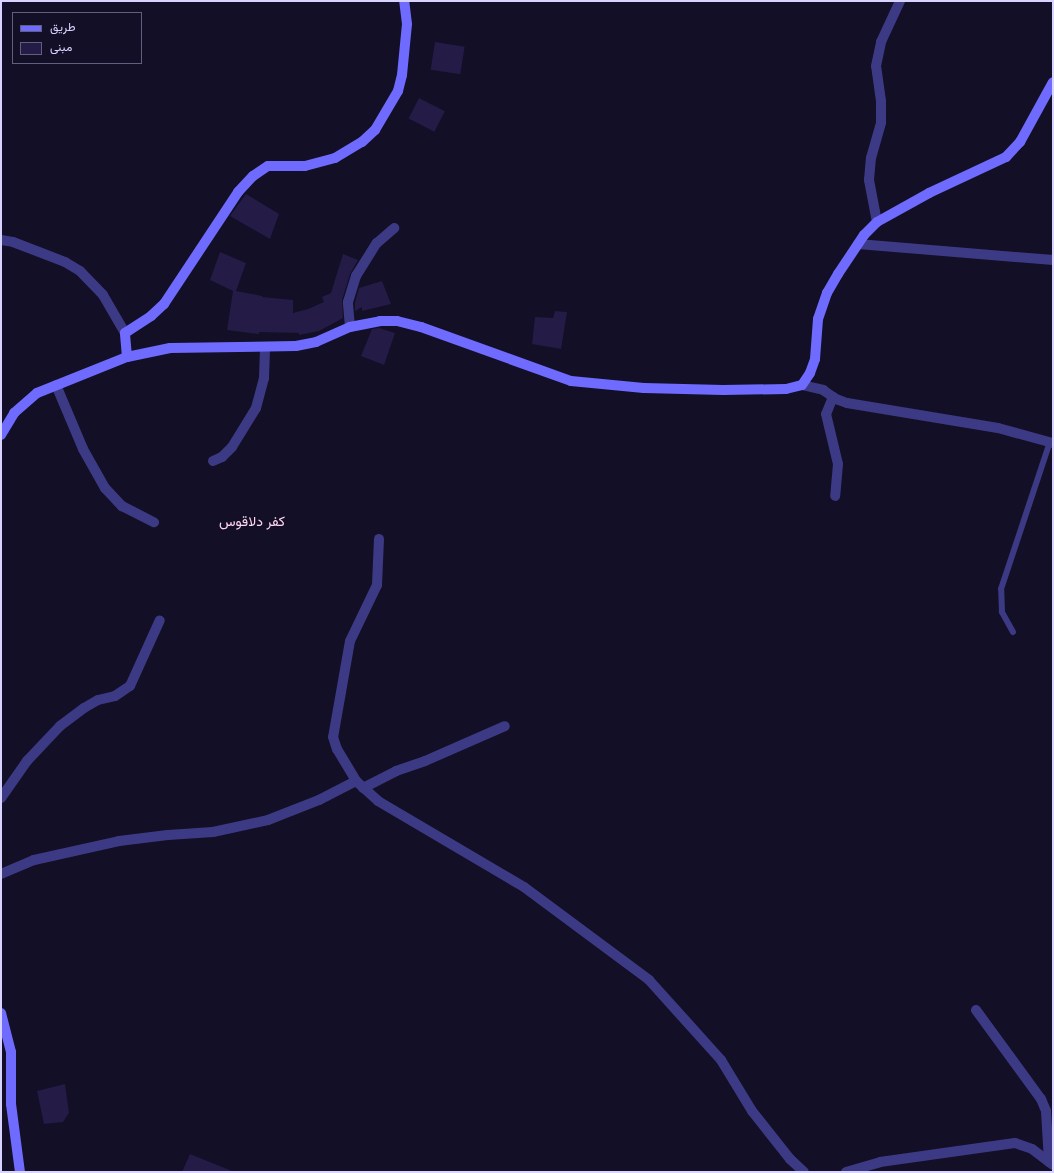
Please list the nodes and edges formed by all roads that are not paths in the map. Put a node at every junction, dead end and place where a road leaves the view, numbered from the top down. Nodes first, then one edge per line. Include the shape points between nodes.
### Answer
1 (404, 1) edge
2 (900, 1) edge
3 (1053, 82) edge
4 (877, 222) junction
5 (394, 228) dead end
6 (1, 240) edge
7 (858, 244) junction
8 (1053, 260) edge
9 (350, 327) junction
10 (124, 333) junction
11 (266, 348) junction
12 (127, 357) junction
13 (56, 385) junction
14 (802, 385) junction
15 (833, 397) junction
16 (1, 435) edge
17 (1052, 443) edge
18 (213, 461) dead end
19 (834, 496) dead end
20 (154, 522) dead end
21 (379, 539) dead end
22 (160, 620) dead end
23 (1013, 632) dead end
24 (505, 726) dead end
25 (359, 784) junction
26 (1, 798) edge
27 (1, 874) edge
28 (976, 1010) dead end
29 (1, 1013) edge
30 (1051, 1164) edge
31 (20, 1172) edge
32 (804, 1172) edge
33 (846, 1172) edge

1 - 10 main road via 407,24 402,75 398,91 375,130 362,142 335,158 305,166 268,166 253,176 234,198 164,304 151,316
2 - 4 street via 881,42 876,66 881,122 871,158 869,180
3 - 4 main road via 1020,142 1006,157 929,193
4 - 7 main road
5 - 9 street via 376,242 356,276 348,302
6 - 10 street via 13,242 65,262 80,271 103,295
7 - 8 street
7 - 14 main road via 825,300 818,319 815,359
9 - 11 main road via 316,342
9 - 14 main road via 380,321 397,321 421,327 571,381 644,388 715,390 786,389
10 - 12 main road
11 - 12 main road via 170,348
11 - 18 street via 264,378 256,408 232,447 222,457
12 - 13 main road
13 - 16 main road via 37,393 25,402 14,413
13 - 20 street via 83,449 105,488 122,506
14 - 15 street via 823,390
15 - 17 street via 847,403 998,428
15 - 19 street via 826,414 838,464
17 - 23 lane via 1002,589 1002,612
21 - 25 street via 376,585 350,641 333,737 337,750
22 - 26 street via 130,686 115,696 98,700 84,708 60,726 27,761
24 - 25 street via 425,761
25 - 27 street via 268,820 213,832 119,842 34,860
25 - 32 street via 378,801 524,887 649,980 721,1060 752,1111 790,1159
28 - 30 street via 1041,1099 1046,1111
29 - 31 main road via 11,1052 11,1104
30 - 33 street via 1032,1149 1015,1142 880,1162

